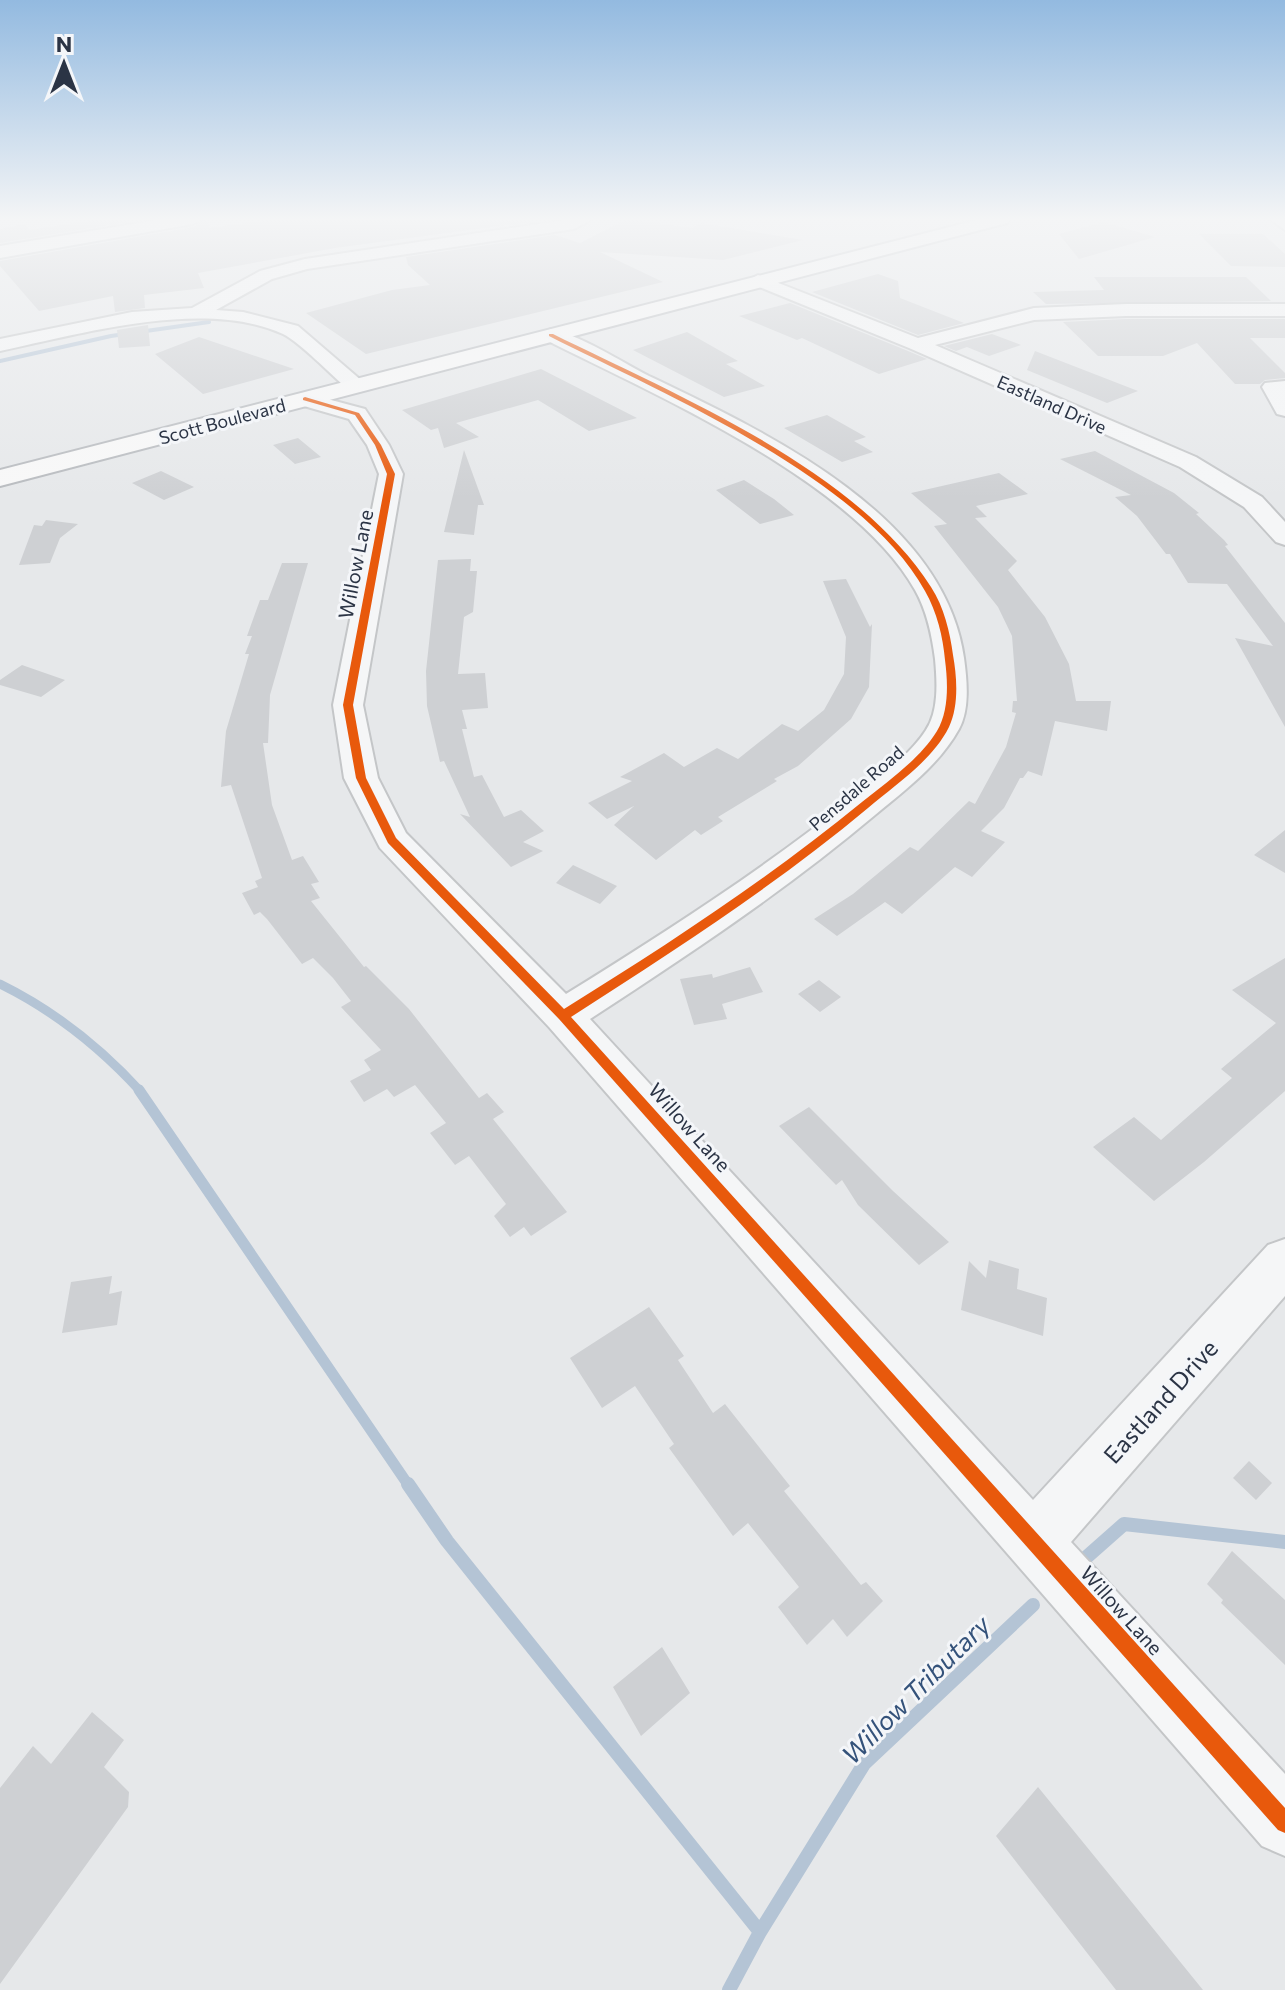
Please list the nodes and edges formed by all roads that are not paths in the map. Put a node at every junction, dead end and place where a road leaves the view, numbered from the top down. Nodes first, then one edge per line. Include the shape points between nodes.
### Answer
1 (638, 312) edge
2 (837, 312) edge
3 (1060, 312) edge
4 (196, 313) joint
5 (551, 335) junction
6 (916, 344) junction
7 (0, 345) edge
8 (355, 385) junction
9 (1285, 387) edge
10 (305, 399) junction
11 (1285, 409) edge
12 (0, 478) edge
13 (1285, 537) edge
14 (563, 1016) junction
15 (1285, 1261) edge
16 (1034, 1541) junction
17 (1285, 1823) edge

1 - 5 main road, Scott Boulevard
2 - 6 street, Eastland Drive
3 - 6 street via 1004,320
4 - 7 street via 120,320
4 - 8 street via 291,330
5 - 8 main road, Scott Boulevard
5 - 14 street, Pensdale Road via 750,437 864,514 928,587 947,633 951,683 944,727 908,770 818,846
6 - 13 street, Eastland Drive via 1188,462 1253,502
8 - 10 main road, Scott Boulevard
9 - 11 street via 1272,387
10 - 12 main road, Scott Boulevard
10 - 14 street, Willow Lane via 357,414 391,474 348,705 361,778 392,840
14 - 16 street, Willow Lane
15 - 16 street, Eastland Drive
16 - 17 street, Willow Lane

